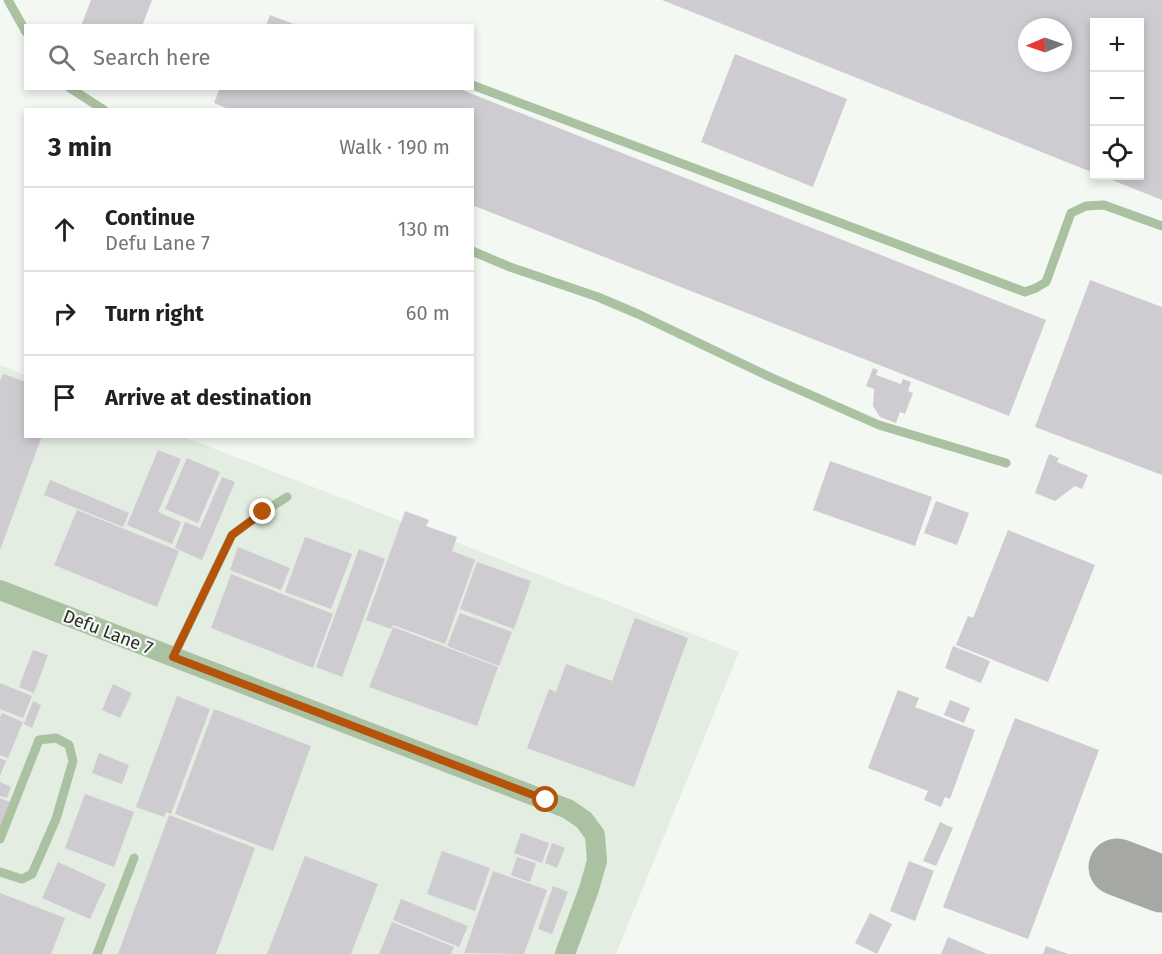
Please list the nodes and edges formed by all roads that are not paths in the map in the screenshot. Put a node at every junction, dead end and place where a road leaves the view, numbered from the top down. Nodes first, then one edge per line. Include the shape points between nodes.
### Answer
1 (8, 0) edge
2 (24, 28) edge
3 (474, 85) edge
4 (73, 90) edge
5 (101, 108) edge
6 (1162, 226) edge
7 (474, 252) edge
8 (1006, 463) dead end
9 (287, 498) dead end
10 (0, 590) edge
11 (173, 657) junction
12 (0, 839) edge
13 (134, 858) dead end
14 (0, 872) edge
15 (97, 954) edge
16 (565, 954) edge

1 - 2 lane
3 - 6 lane via 1025,292 1046,282 1071,213 1086,206 1104,205
4 - 5 lane
7 - 8 lane via 638,314 879,425
9 - 11 lane via 232,535
10 - 11 street, Defu Lane 7
11 - 16 street, Defu Lane 7 via 568,809 584,820 595,835 597,861
12 - 14 lane via 39,740 56,738 69,744 73,761 56,819 32,874 22,879
13 - 15 lane

